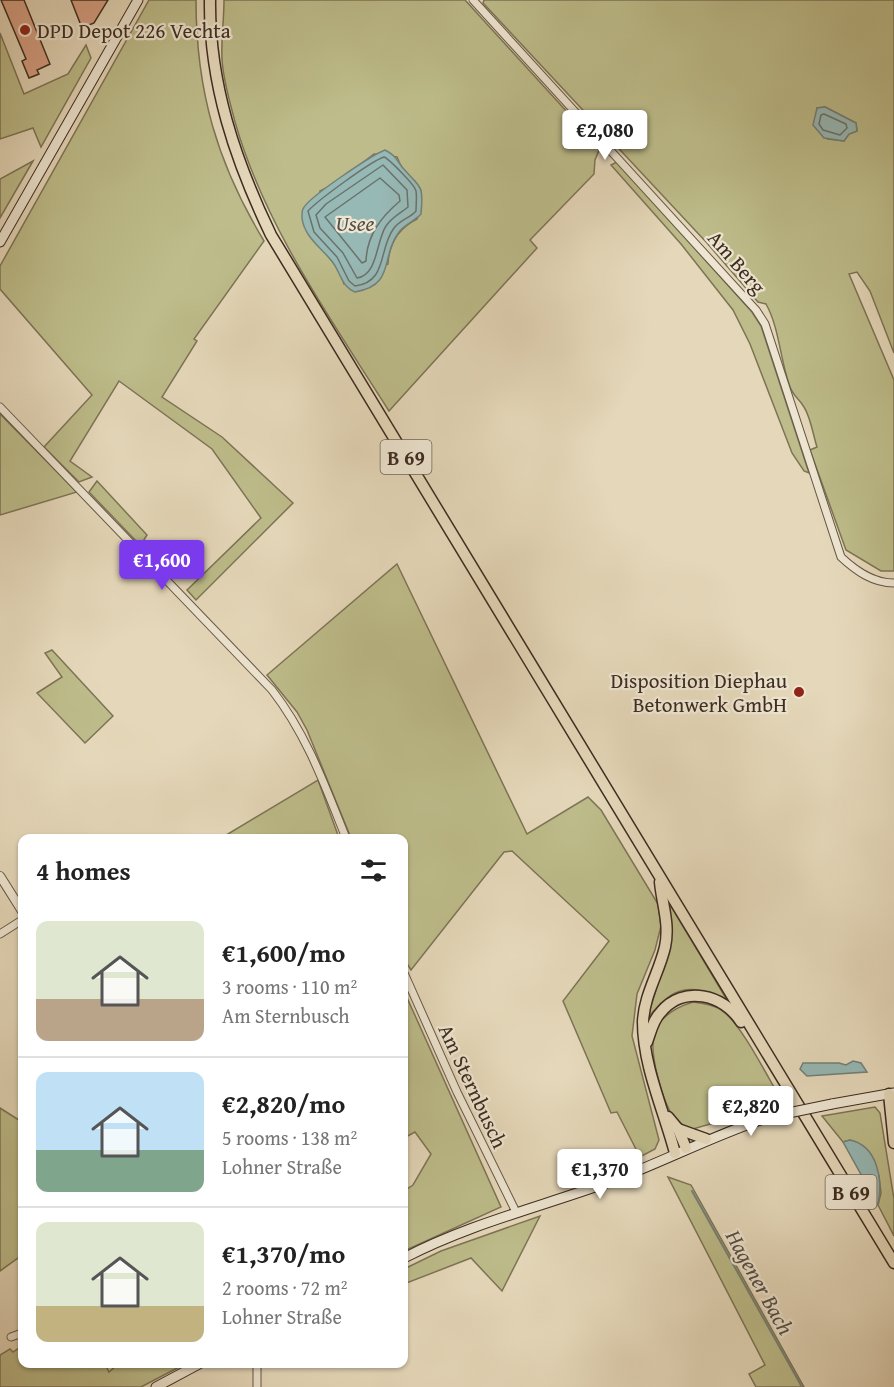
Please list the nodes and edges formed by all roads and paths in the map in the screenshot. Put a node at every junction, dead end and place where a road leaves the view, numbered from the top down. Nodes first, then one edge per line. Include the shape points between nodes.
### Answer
1 (138, 0) edge
2 (210, 0) edge
3 (473, 0) edge
4 (0, 242) edge
5 (0, 407) edge
6 (894, 583) edge
7 (344, 834) edge
8 (0, 876) edge
9 (659, 876) junction
10 (18, 905) edge
11 (18, 923) edge
12 (0, 934) edge
13 (408, 982) edge
14 (646, 1044) junction
15 (764, 1049) junction
16 (891, 1094) edge
17 (664, 1112) junction
18 (678, 1129) junction
19 (706, 1139) junction
20 (894, 1143) edge
21 (686, 1148) junction
22 (675, 1153) junction
23 (516, 1212) junction
24 (408, 1256) edge
25 (894, 1263) edge
26 (18, 1334) edge
27 (11, 1336) dead end
28 (192, 1368) edge
29 (257, 1368) edge
30 (156, 1387) edge
31 (257, 1387) edge

1 - 4 main road
2 - 9 main road, B 69 via 215,70 225,118 246,182 271,235
3 - 6 street, Am Berg via 756,310 765,324 841,557 857,572
5 - 7 street via 273,690 305,738
8 - 10 street
9 - 14 main road via 666,934 644,1009
9 - 15 main road, B 69
11 - 12 street
13 - 23 street, Am Sternbusch via 461,1102
14 - 15 main road via 661,1011 681,998 697,995 723,1004 737,1015 752,1040
14 - 17 main road
15 - 25 main road, B 69
16 - 19 main road, bridge via 769,1117
16 - 20 main road
17 - 18 main road
17 - 22 main road
18 - 19 main road
18 - 21 main road
19 - 21 main road
21 - 22 main road
22 - 23 main road via 621,1177
23 - 24 main road
26 - 27 street
28 - 30 main road
29 - 31 street

